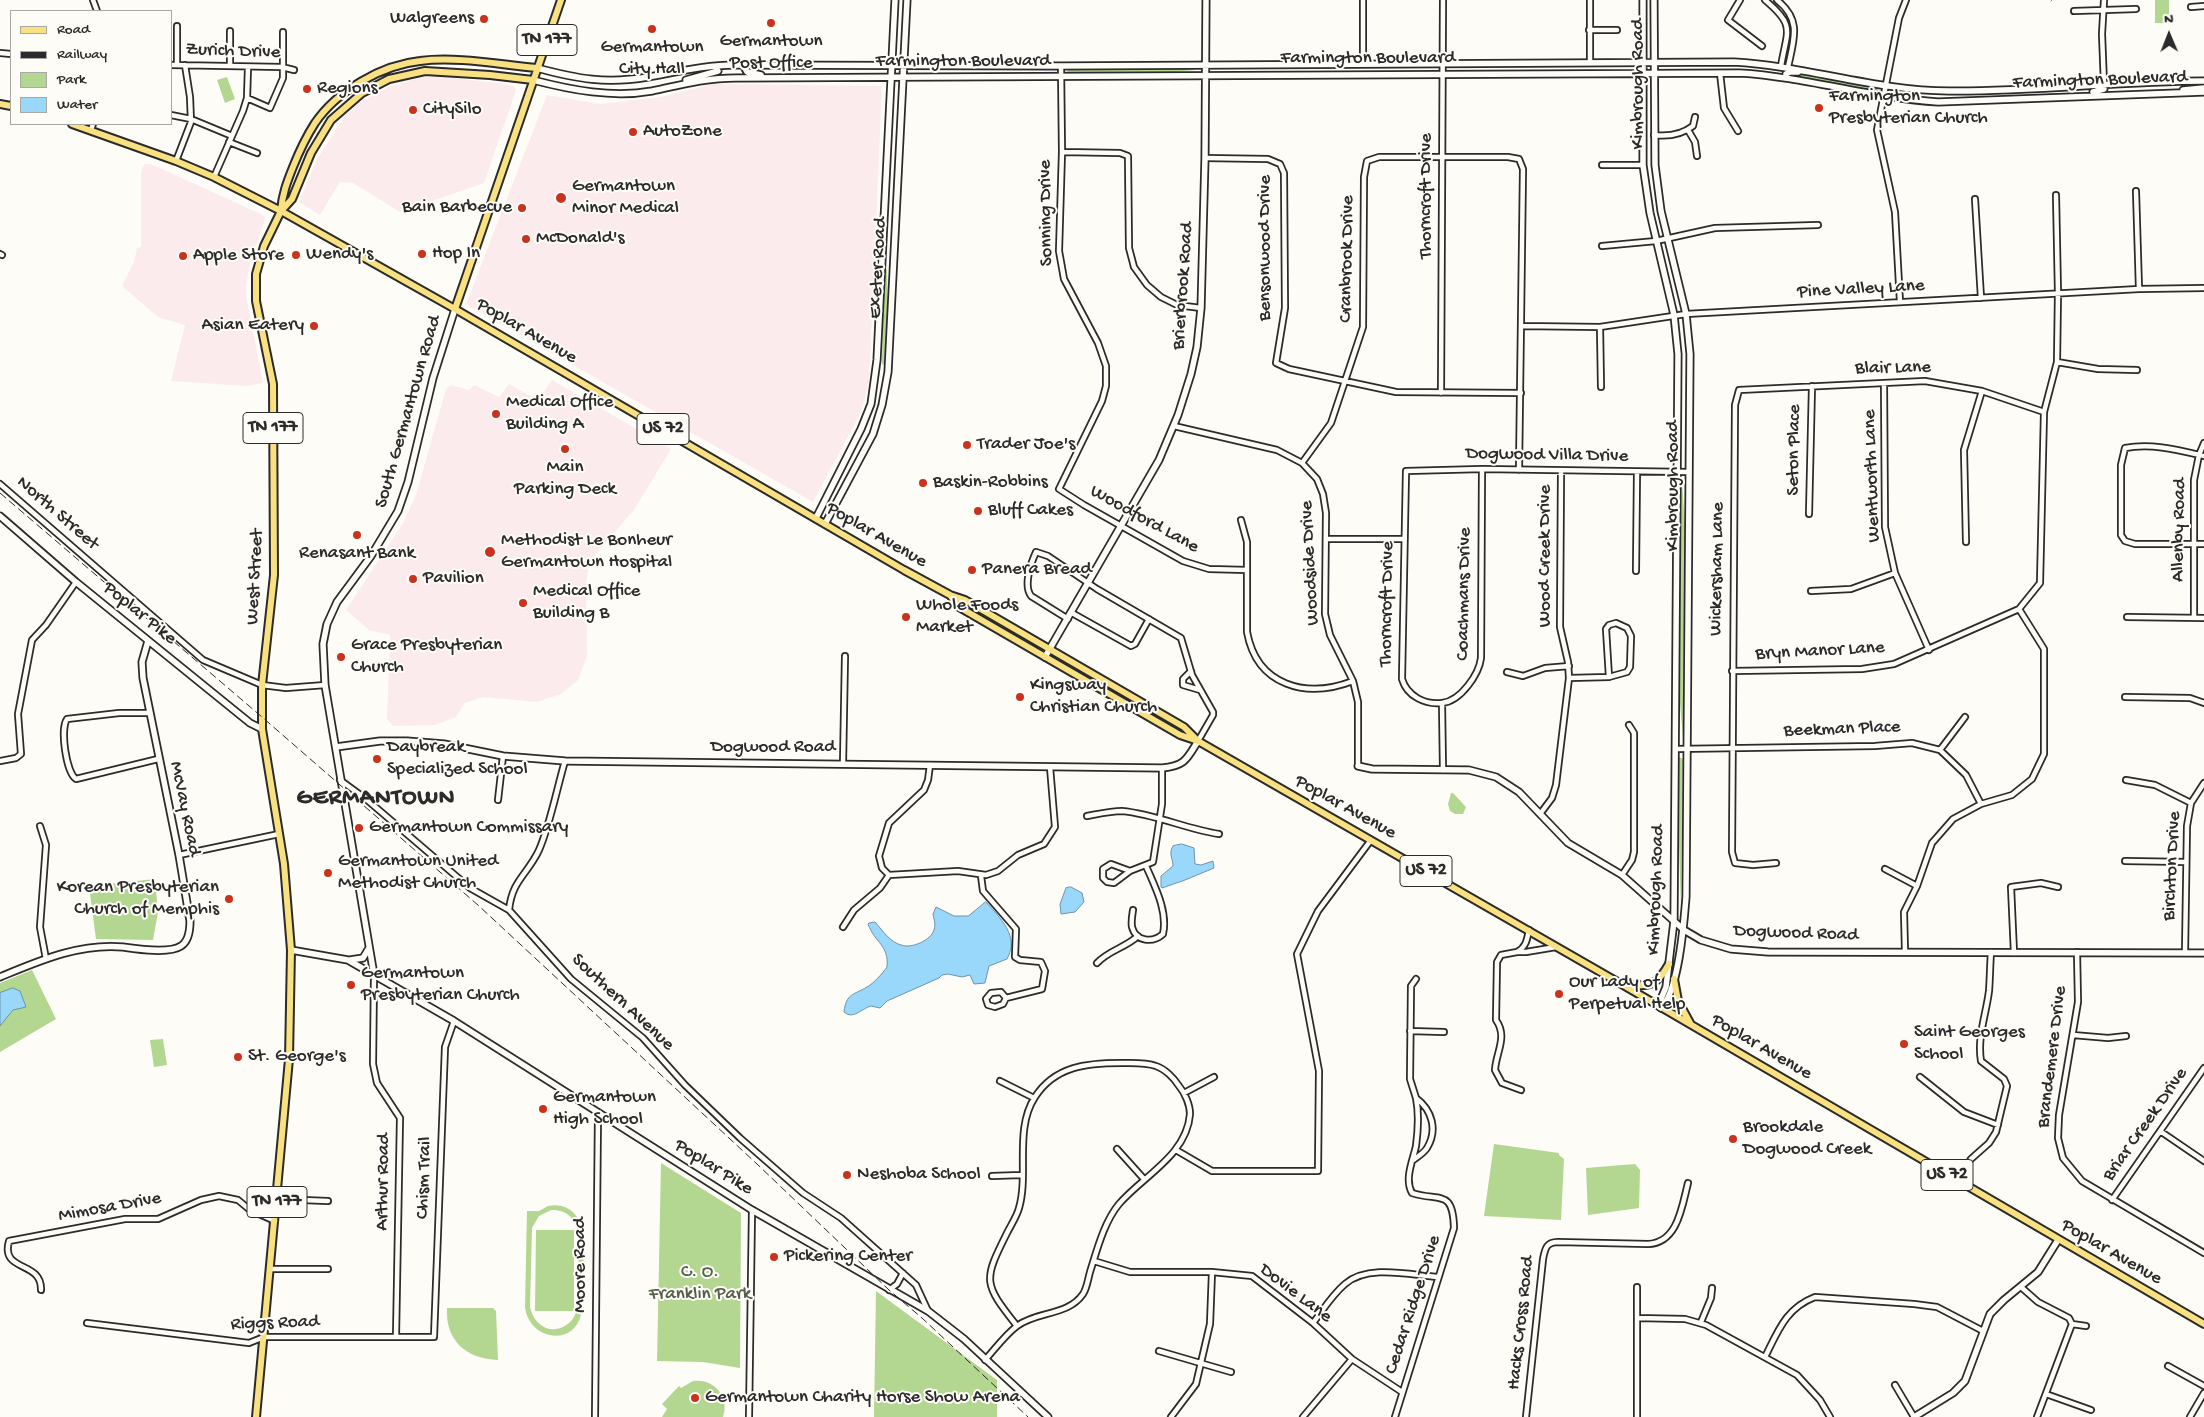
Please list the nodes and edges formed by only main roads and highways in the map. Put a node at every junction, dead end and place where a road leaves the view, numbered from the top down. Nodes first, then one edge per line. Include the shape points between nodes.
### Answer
1 (561, 0) edge
2 (537, 68) junction
3 (533, 80) junction
4 (79, 125) edge
5 (92, 127) edge
6 (280, 211) junction
7 (456, 309) junction
8 (950, 595) junction
9 (1198, 741) junction
10 (1669, 964) road end
11 (1674, 979) road end
12 (1623, 985) junction
13 (1691, 1024) junction
14 (2204, 1324) edge
15 (256, 1417) edge

1 - 2 main road, South Germantown Road / TN 177
2 - 3 main road, South Germantown Road / TN 177
2 - 6 main road via 420,60 387,70 358,84 333,103 316,122 302,145 282,194
3 - 6 main road via 426,71 390,79 362,93 331,120 311,153 292,199
3 - 7 main road, South Germantown Road / TN 177
4 - 5 main road, Poplar Avenue / US 72
5 - 6 main road, Poplar Avenue / US 72 via 214,177
6 - 7 main road, Poplar Avenue / US 72
6 - 15 main road, West Street / TN 177 via 258,261 255,283 273,384 274,575 262,685 262,729 287,892 291,950 289,1059
7 - 8 main road, Poplar Avenue / US 72
8 - 9 main road, Poplar Avenue / US 72 via 965,600 1051,648 1184,727
8 - 9 main road, Poplar Avenue via 959,607 1180,735
9 - 12 main road, Poplar Avenue / US 72
10 - 12 main road via 1657,982
11 - 13 main road via 1678,1002
12 - 13 main road, Poplar Avenue / US 72
13 - 14 main road, Poplar Avenue / US 72

